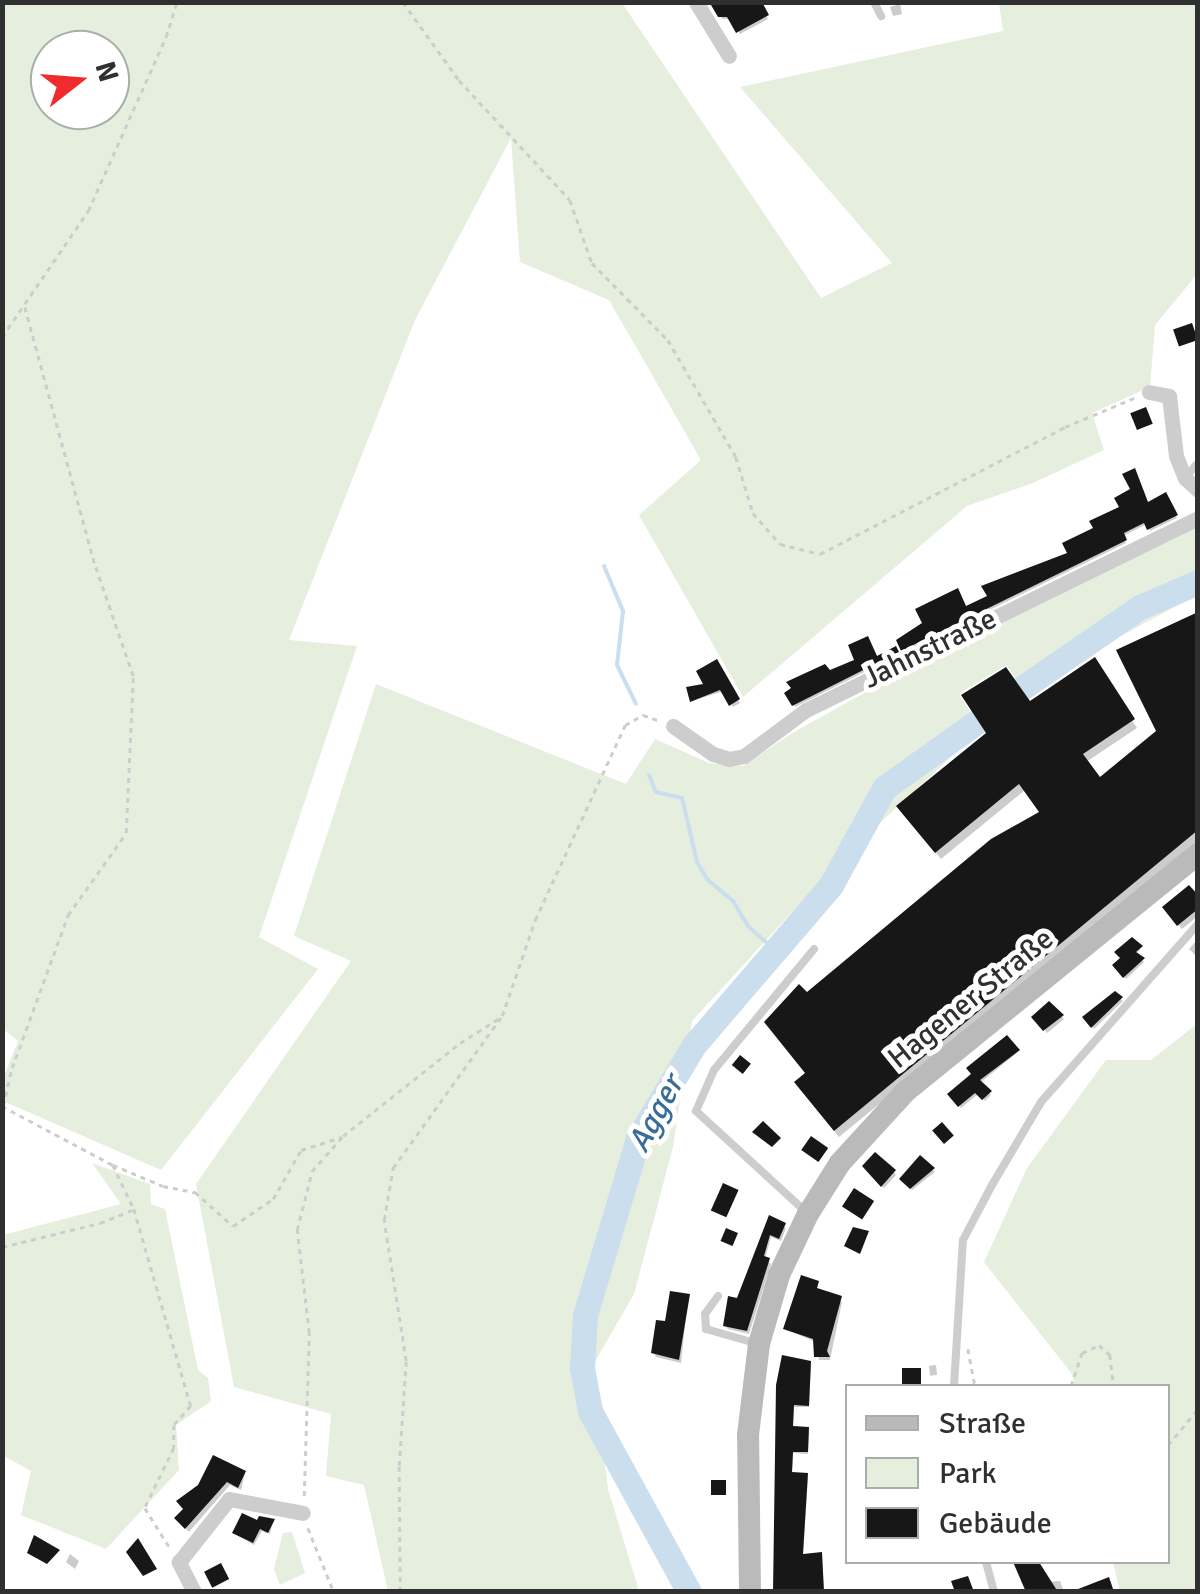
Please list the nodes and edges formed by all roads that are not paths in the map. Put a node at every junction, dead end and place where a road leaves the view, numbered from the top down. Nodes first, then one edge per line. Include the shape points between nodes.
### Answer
1 (696, 2) edge
2 (874, 2) edge
3 (881, 16) dead end
4 (728, 56) dead end
5 (1149, 392) road end
6 (1196, 465) edge
7 (1185, 478) junction
8 (1198, 490) edge
9 (1198, 518) edge
10 (673, 726) road end
11 (1198, 854) edge
12 (1198, 924) edge
13 (814, 949) dead end
14 (808, 1214) junction
15 (718, 1296) dead end
16 (759, 1344) junction
17 (954, 1384) edge
18 (302, 1513) road end
19 (987, 1564) edge
20 (194, 1592) edge
21 (750, 1592) edge
22 (994, 1592) edge

1 - 4 street
2 - 3 lane
5 - 7 street via 1169,396
6 - 7 lane
7 - 8 street
9 - 10 street, Jahnstraße via 806,710 744,756 713,754
11 - 14 main road, Hagener Straße via 904,1092 840,1164
12 - 17 lane via 1040,1102 992,1184 964,1240
13 - 14 lane via 714,1070 696,1111
14 - 16 main road, Hagener Straße via 779,1275
15 - 16 lane via 704,1314 706,1329
16 - 21 main road, Hagener Straße via 743,1434
18 - 20 street via 230,1499 179,1562
19 - 22 lane

